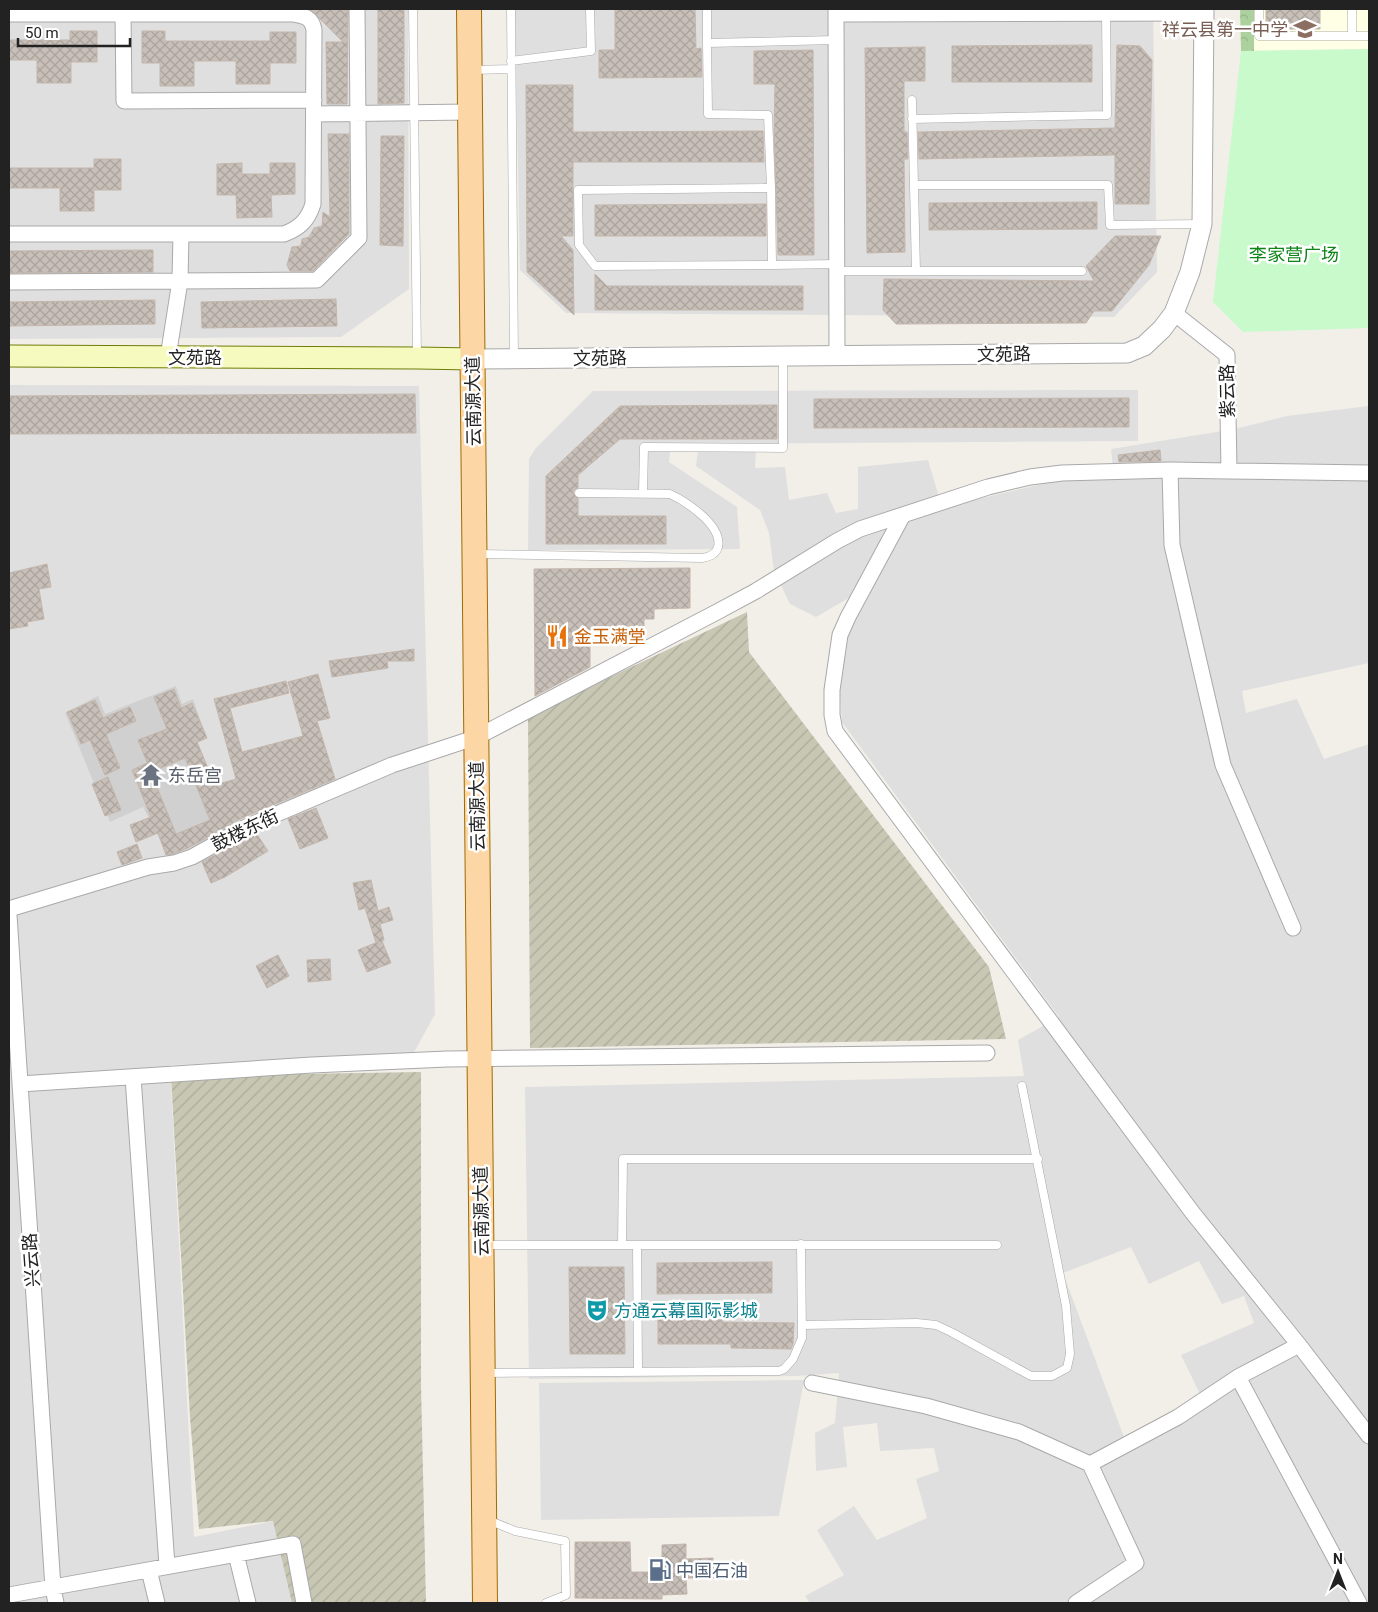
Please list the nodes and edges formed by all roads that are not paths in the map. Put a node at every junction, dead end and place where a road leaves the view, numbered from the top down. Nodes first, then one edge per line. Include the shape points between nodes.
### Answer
1 (357, 9) edge
2 (413, 9) edge
3 (469, 9) edge
4 (511, 9) edge
5 (590, 9) edge
6 (707, 9) edge
7 (1259, 9) edge
8 (1352, 9) edge
9 (836, 11) edge
10 (939, 11) edge
11 (1106, 11) edge
12 (1204, 11) edge
13 (9, 14) edge
14 (123, 14) junction
15 (1352, 36) junction
16 (1369, 36) edge
17 (836, 40) junction
18 (707, 43) junction
19 (511, 65) junction
20 (470, 70) junction
21 (912, 100) dead end
22 (314, 107) junction
23 (470, 112) junction
24 (414, 113) junction
25 (358, 114) junction
26 (912, 119) junction
27 (914, 184) junction
28 (771, 188) junction
29 (1202, 224) junction
30 (9, 234) edge
31 (181, 234) junction
32 (772, 265) junction
33 (837, 268) junction
34 (916, 271) junction
35 (1082, 271) dead end
36 (180, 281) junction
37 (9, 282) edge
38 (1174, 313) junction
39 (9, 356) edge
40 (783, 356) junction
41 (837, 356) junction
42 (168, 357) junction
43 (417, 358) junction
44 (514, 359) junction
45 (473, 360) junction
46 (1170, 470) junction
47 (1229, 471) junction
48 (1369, 473) edge
49 (579, 493) dead end
50 (643, 493) junction
51 (903, 515) junction
52 (475, 554) junction
53 (477, 737) junction
54 (9, 909) edge
55 (9, 916) edge
56 (1293, 928) dead end
57 (987, 1053) dead end
58 (480, 1059) junction
59 (133, 1077) junction
60 (20, 1084) junction
61 (1022, 1086) dead end
62 (1038, 1159) junction
63 (801, 1244) junction
64 (482, 1245) junction
65 (622, 1245) junction
66 (637, 1245) junction
67 (997, 1245) dead end
68 (802, 1325) junction
69 (1299, 1345) junction
70 (638, 1372) junction
71 (483, 1373) junction
72 (1238, 1377) junction
73 (812, 1383) dead end
74 (1369, 1436) edge
75 (1090, 1464) junction
76 (484, 1518) junction
77 (236, 1554) junction
78 (167, 1566) junction
79 (149, 1570) junction
80 (53, 1588) junction
81 (9, 1595) edge
82 (56, 1603) edge
83 (157, 1603) edge
84 (248, 1603) edge
85 (304, 1603) edge
86 (485, 1603) edge
87 (546, 1603) edge
88 (1076, 1603) edge
89 (1359, 1603) edge

1 - 25 street
2 - 24 lane
3 - 20 main road, 云南源大道
4 - 19 lane
5 - 19 lane via 591,50
6 - 18 lane
7 - 15 lane via 1259,36
8 - 15 lane
9 - 10 street
9 - 17 street
10 - 11 street
11 - 12 street
11 - 26 lane via 1107,115
12 - 29 street
13 - 14 street
14 - 22 street via 293,14 309,19 314,30
14 - 22 street via 124,101
15 - 16 lane
17 - 18 lane
17 - 33 street
18 - 28 lane via 708,114 768,114
19 - 20 lane
19 - 44 lane
20 - 23 main road, 云南源大道
21 - 26 lane
22 - 25 street
22 - 31 street via 313,204 310,216 303,223 284,234
23 - 24 street
23 - 45 main road, 云南源大道
24 - 25 street
24 - 43 lane
25 - 36 street via 359,238 317,280
26 - 27 lane
27 - 29 lane via 1108,184 1110,226
27 - 34 lane
28 - 32 lane
28 - 32 lane via 578,190 579,245 595,266
29 - 38 street via 1190,272
30 - 31 street
31 - 36 street
32 - 33 lane
33 - 34 lane
33 - 41 street
34 - 35 lane
36 - 37 street
36 - 42 street
38 - 41 street, 文苑路 via 1144,346 1126,353
38 - 47 street, 紫云路 via 1227,355
39 - 42 main road, 文苑路
40 - 41 street, 文苑路
40 - 44 street, 文苑路
40 - 50 lane via 784,448 644,447
42 - 43 main road, 文苑路
43 - 45 main road, 文苑路
44 - 45 street, 文苑路
45 - 52 main road, 云南源大道
46 - 47 street
46 - 51 street via 1030,477 988,486
46 - 56 street via 1172,545 1223,765
47 - 48 street
49 - 50 lane
50 - 52 lane via 670,494 681,500 714,529 717,550 702,558
51 - 53 street, 鼓楼东街 via 860,529 756,591
51 - 69 street via 840,635 832,690 835,731 1192,1212
52 - 53 main road, 云南源大道
53 - 54 street, 鼓楼东街 via 392,765 246,827 192,857
53 - 58 main road, 云南源大道
55 - 60 street, 兴云路
57 - 58 street
58 - 59 street
58 - 64 main road, 云南源大道
59 - 60 street
59 - 78 street
60 - 80 street, 兴云路
61 - 62 lane
62 - 65 lane via 623,1159
62 - 68 lane via 1066,1306 1070,1354 1067,1368 1052,1376 1032,1376 936,1325
63 - 66 lane
63 - 67 lane
63 - 68 lane
64 - 65 lane
64 - 71 main road, 云南源大道
65 - 66 lane
66 - 70 lane
68 - 70 lane via 798,1351 779,1371
69 - 72 street
69 - 74 street
70 - 71 lane
71 - 76 main road, 云南源大道
72 - 75 street via 1178,1417
72 - 89 street
73 - 75 street via 926,1406 1019,1432
75 - 88 street via 1136,1563
76 - 86 main road, 云南源大道
76 - 87 lane via 514,1531 565,1541 566,1595
77 - 78 street
77 - 84 street
77 - 85 street via 293,1544
78 - 79 street
79 - 80 street
79 - 83 street
80 - 81 street
80 - 82 street, 兴云路

